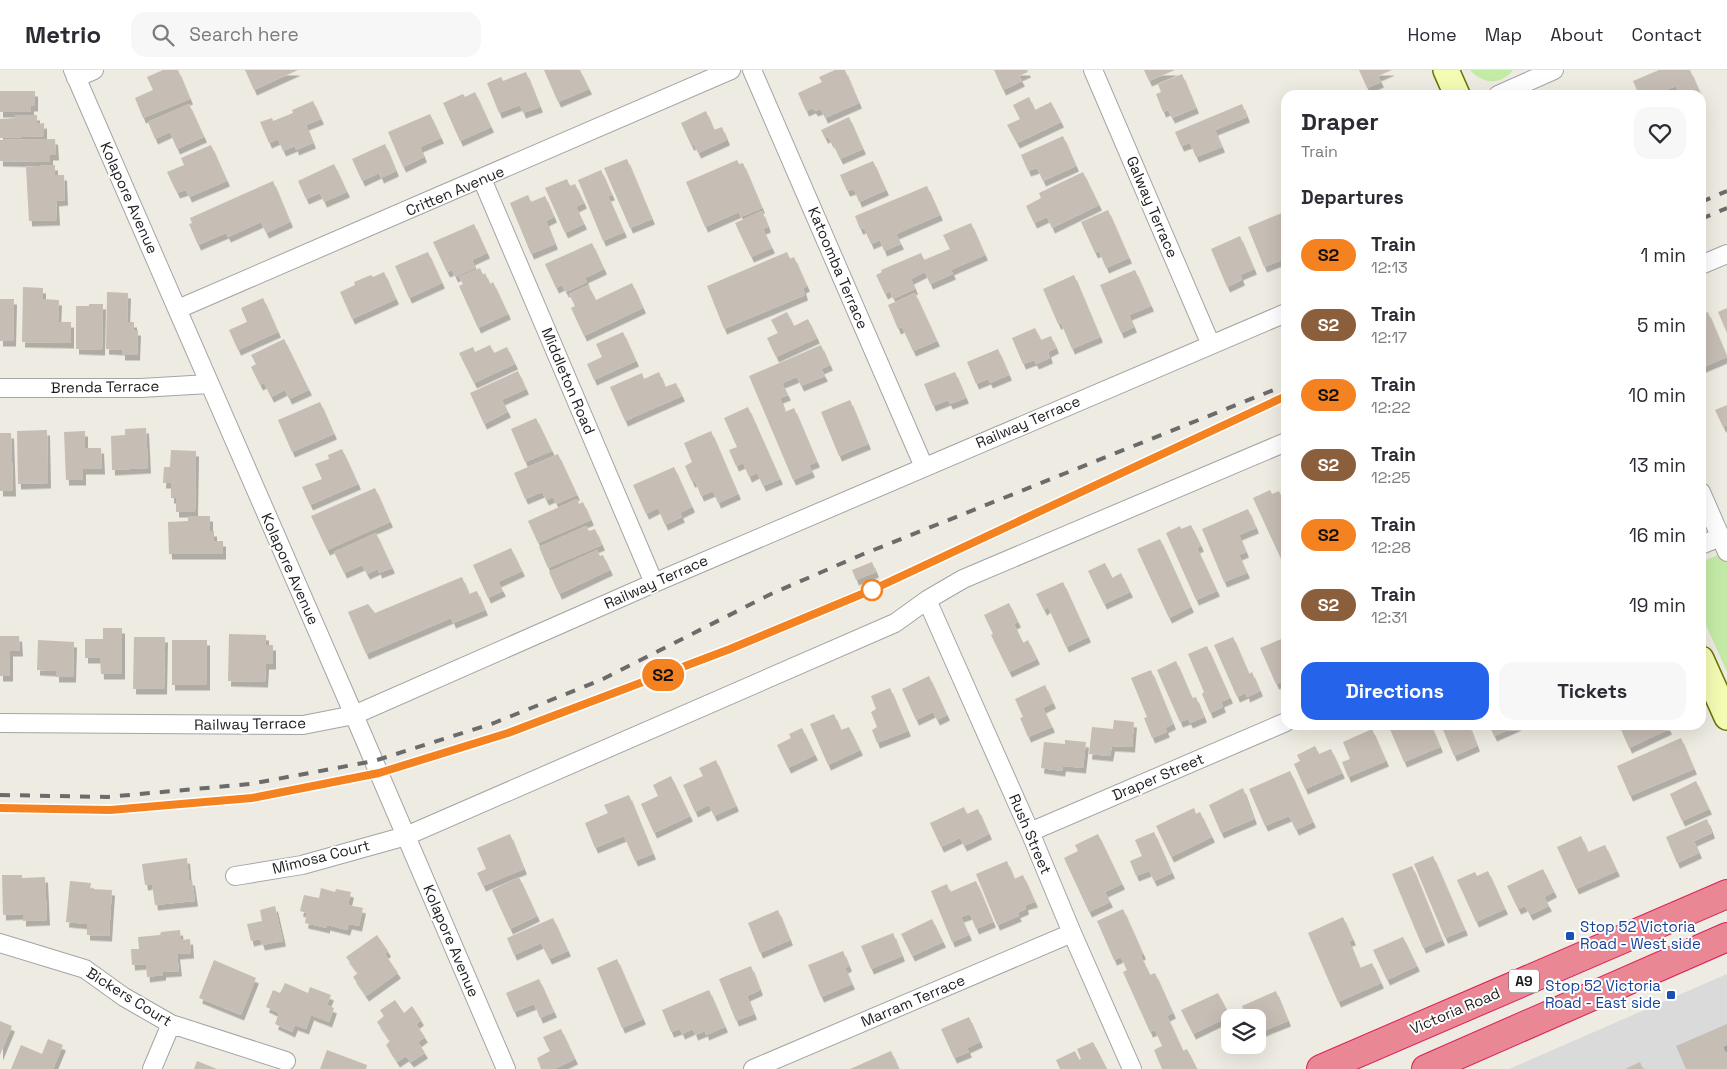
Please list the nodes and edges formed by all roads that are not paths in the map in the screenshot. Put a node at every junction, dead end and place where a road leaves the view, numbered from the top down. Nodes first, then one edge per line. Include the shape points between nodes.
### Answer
1 (94, 70) edge
2 (731, 70) edge
3 (752, 70) edge
4 (1093, 70) edge
5 (1446, 70) edge
6 (1554, 70) edge
7 (75, 74) edge
8 (1531, 74) edge
9 (1455, 90) edge
10 (1506, 90) edge
11 (482, 179) junction
12 (1727, 254) edge
13 (1706, 264) edge
14 (178, 309) junction
15 (1281, 314) edge
16 (1211, 344) junction
17 (210, 384) junction
18 (0, 388) edge
19 (1281, 444) edge
20 (924, 467) junction
21 (1706, 503) edge
22 (1706, 544) edge
23 (1724, 544) edge
24 (654, 583) junction
25 (927, 600) junction
26 (1706, 670) edge
27 (354, 715) junction
28 (1727, 717) edge
29 (0, 723) edge
30 (1281, 724) edge
31 (1030, 832) junction
32 (406, 836) junction
33 (235, 876) dead end
34 (1727, 894) edge
35 (1072, 933) junction
36 (1727, 937) edge
37 (0, 943) edge
38 (171, 1024) junction
39 (286, 1061) dead end
40 (1329, 1067) edge
41 (152, 1069) edge
42 (506, 1069) edge
43 (753, 1069) edge
44 (1132, 1069) edge
45 (1426, 1069) edge

1 - 7 street
2 - 11 street, Critten Avenue
3 - 20 street, Katoomba Terrace
4 - 16 street, Galway Terrace
5 - 9 main road
6 - 8 street
7 - 14 street, Kolapore Avenue
8 - 10 street
11 - 14 street, Critten Avenue
11 - 24 street, Middleton Road
12 - 13 street
14 - 17 street, Kolapore Avenue
15 - 16 street, Railway Terrace
16 - 20 street, Railway Terrace
17 - 18 street, Brenda Terrace via 141,388
17 - 27 street, Kolapore Avenue
19 - 25 street via 963,579
20 - 24 street, Railway Terrace
21 - 23 street
22 - 23 street
24 - 27 street, Railway Terrace
25 - 31 street, Rush Street
25 - 32 street via 896,623
26 - 28 main road
27 - 29 street, Railway Terrace via 303,725
27 - 32 street, Kolapore Avenue
30 - 31 street, Draper Street
31 - 35 street, Rush Street
32 - 33 street, Mimosa Court via 302,865
32 - 42 street, Kolapore Avenue
34 - 40 highway, Victoria Road / A9
35 - 43 street, Marram Terrace
35 - 44 street, Rush Street
36 - 45 highway
37 - 38 street, Bickers Court via 85,968 124,997
38 - 39 street, Bickers Court
38 - 41 street

